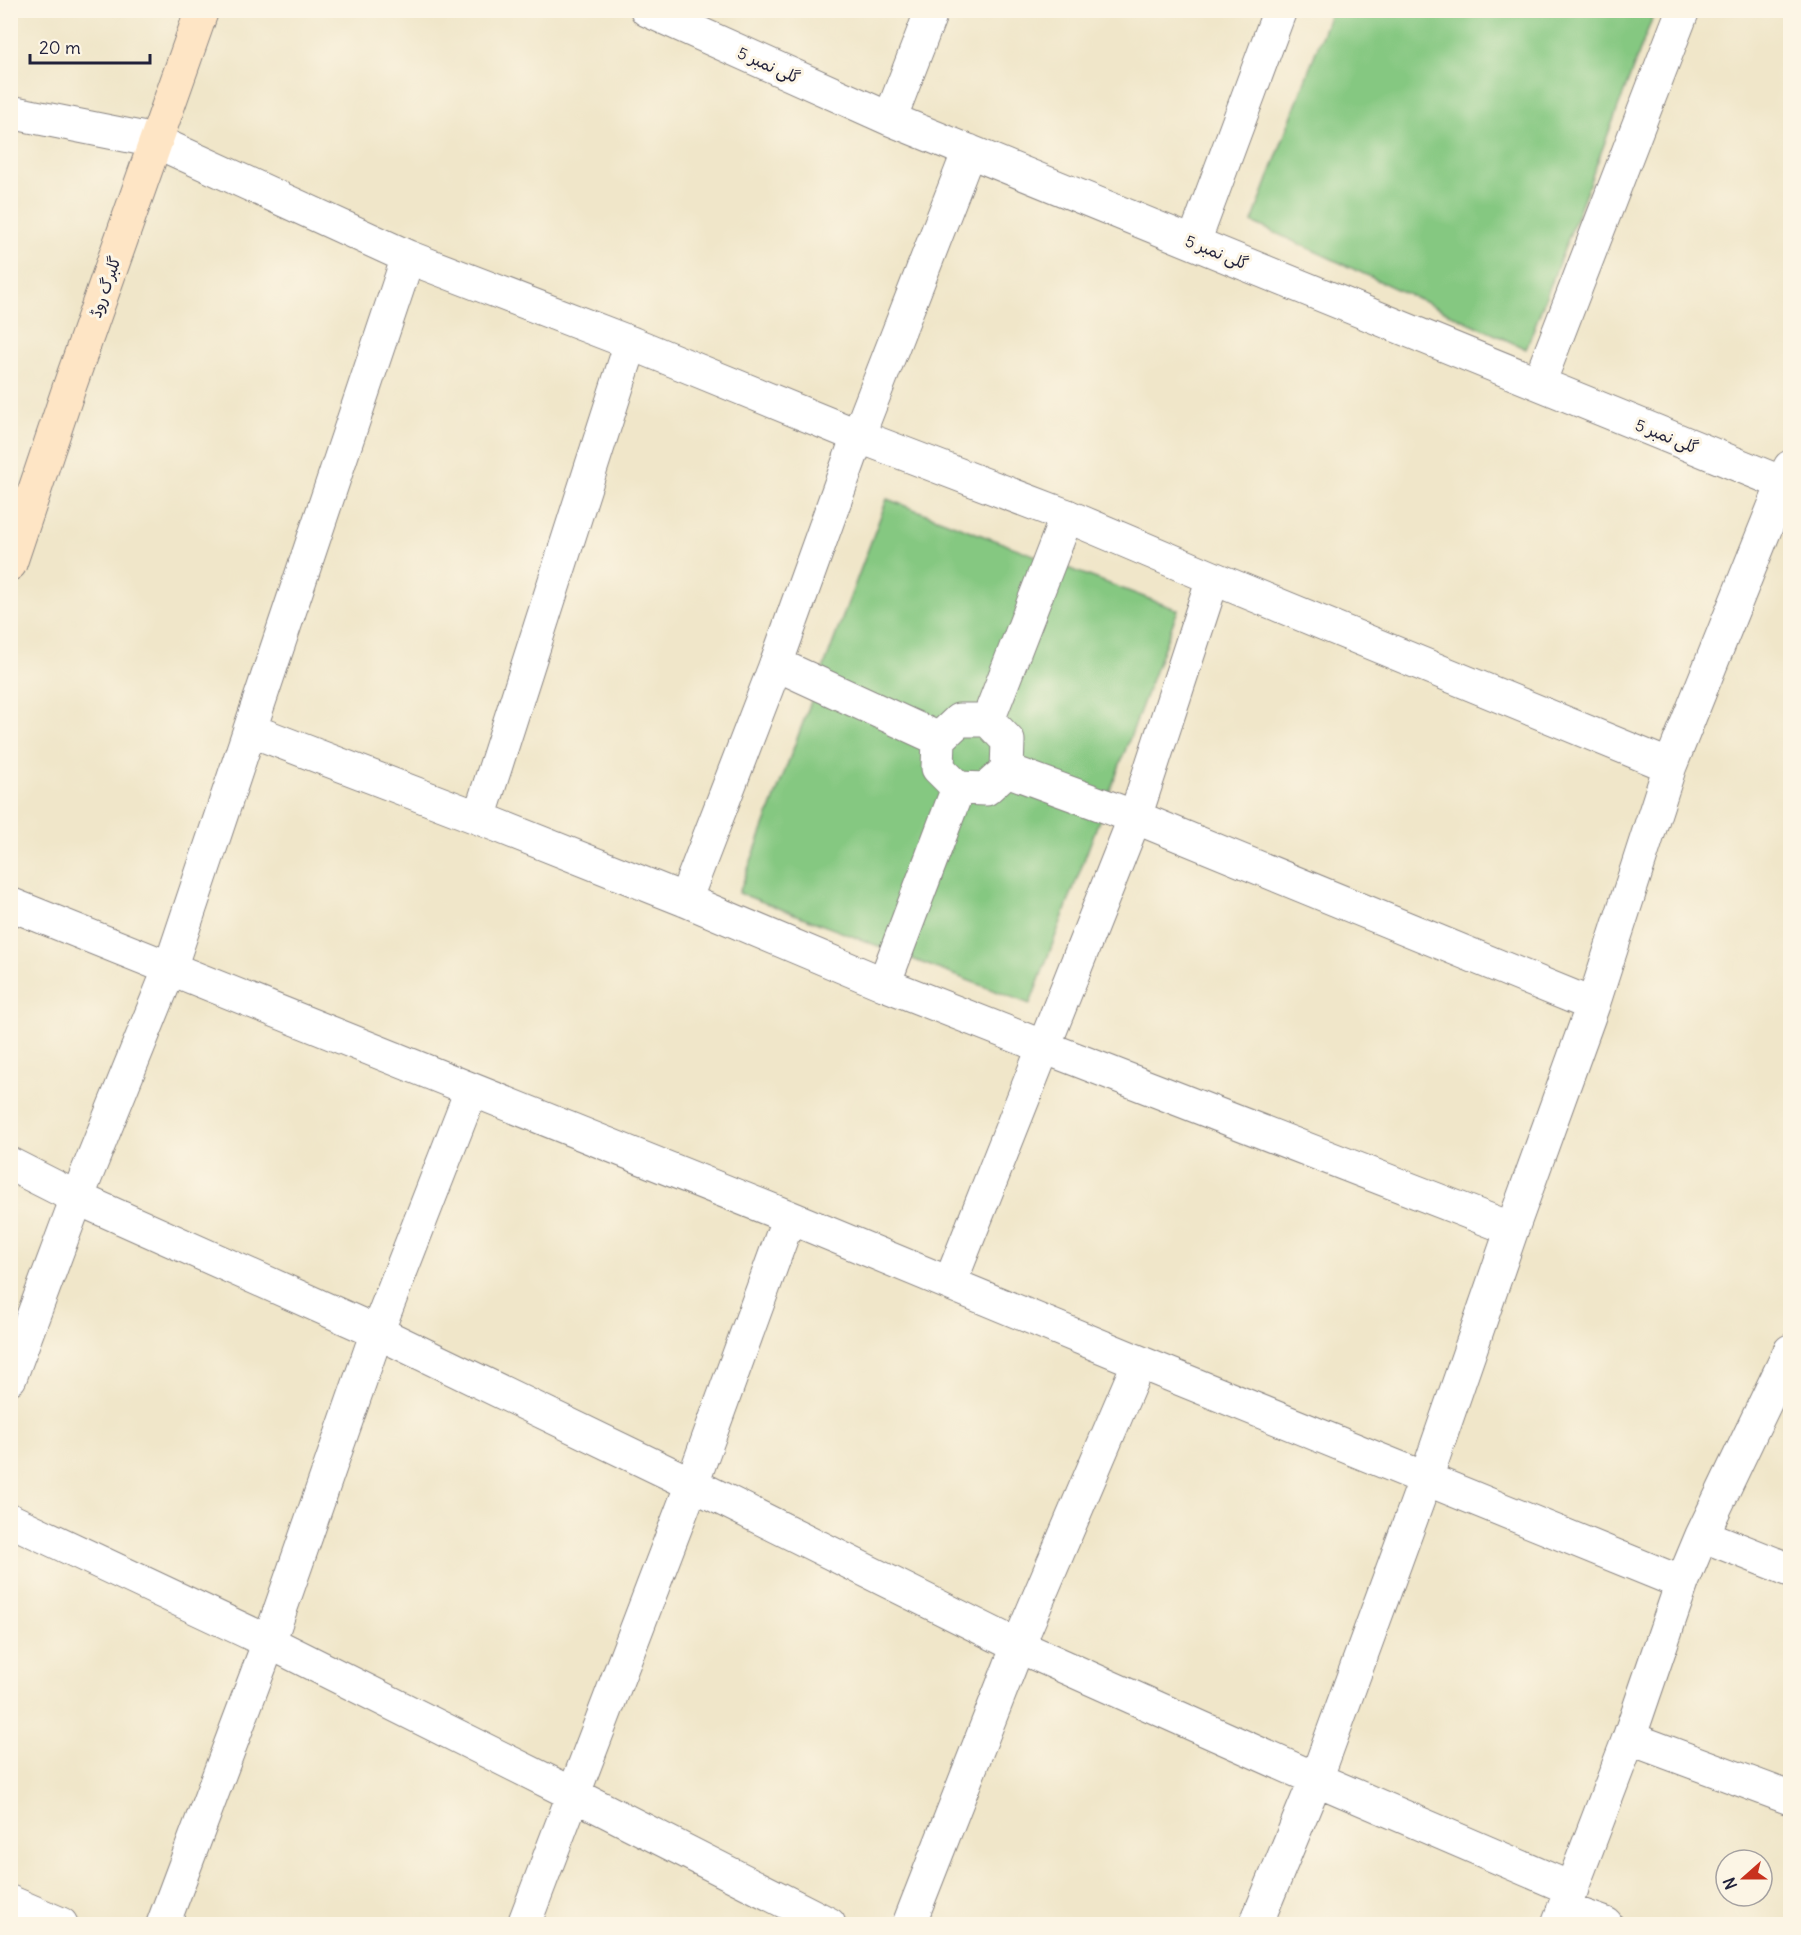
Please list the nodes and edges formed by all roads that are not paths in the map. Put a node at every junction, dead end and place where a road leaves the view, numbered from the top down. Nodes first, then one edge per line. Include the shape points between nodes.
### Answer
1 (202, 10) edge
2 (647, 10) edge
3 (932, 10) edge
4 (1280, 10) edge
5 (1683, 10) edge
6 (10, 112) edge
7 (890, 119) junction
8 (155, 141) junction
9 (969, 151) junction
10 (1194, 242) junction
11 (408, 257) junction
12 (631, 343) junction
13 (1539, 383) junction
14 (858, 436) junction
15 (1788, 479) edge
16 (1067, 516) junction
17 (10, 564) edge
18 (1213, 578) junction
19 (776, 664) junction
20 (988, 720) junction
21 (250, 730) junction
22 (939, 739) junction
23 (1670, 766) junction
24 (1007, 770) junction
25 (958, 788) junction
26 (1135, 817) junction
27 (479, 818) junction
28 (685, 900) junction
29 (10, 904) edge
30 (170, 968) junction
31 (884, 984) junction
32 (1593, 1005) junction
33 (1044, 1047) junction
34 (471, 1091) junction
35 (10, 1164) edge
36 (77, 1198) junction
37 (789, 1217) junction
38 (1512, 1229) junction
39 (950, 1283) junction
40 (377, 1332) junction
41 (1790, 1352) edge
42 (1139, 1362) junction
43 (10, 1378) edge
44 (1426, 1478) junction
45 (692, 1484) junction
46 (10, 1520) edge
47 (1702, 1535) junction
48 (1791, 1570) edge
49 (1682, 1583) junction
50 (269, 1642) junction
51 (1018, 1646) junction
52 (1629, 1738) junction
53 (1316, 1779) junction
54 (573, 1794) junction
55 (1791, 1798) edge
56 (10, 1902) edge
57 (1565, 1908) edge
58 (61, 1924) edge
59 (163, 1924) edge
60 (524, 1924) edge
61 (829, 1924) edge
62 (909, 1924) edge
63 (1256, 1924) edge
64 (1606, 1924) edge

1 - 8 main road, گلبرگ روڈ
2 - 7 street, گلی نمبر 5
3 - 7 street
4 - 10 street
5 - 13 street
6 - 8 street
7 - 9 street, گلی نمبر 5
8 - 11 street
8 - 17 main road, گلبرگ روڈ
9 - 10 street, گلی نمبر 5
9 - 14 street
10 - 13 street, گلی نمبر 5
11 - 12 street
11 - 21 street
12 - 14 street
12 - 27 street
13 - 15 street, گلی نمبر 5
14 - 16 street
14 - 19 street
15 - 23 street
16 - 18 street
16 - 20 street
18 - 23 street
18 - 26 street
19 - 22 street
19 - 28 street
20 - 22 street via 959,720
20 - 24 street via 1008,741
21 - 27 street
21 - 30 street
22 - 25 street via 938,768
23 - 32 street
24 - 25 street via 986,789
24 - 26 street
25 - 31 street
26 - 32 street
26 - 33 street
27 - 28 street
28 - 31 street
29 - 30 street
30 - 34 street
30 - 36 street
31 - 33 street
32 - 38 street
33 - 38 street
33 - 39 street
34 - 37 street
34 - 40 street
35 - 36 street
36 - 40 street
36 - 43 street
37 - 39 street
37 - 45 street
38 - 44 street
39 - 42 street
40 - 45 street
40 - 50 street
41 - 47 street
42 - 44 street
42 - 51 street
44 - 49 street
44 - 53 street
45 - 51 street
45 - 54 street
46 - 50 street
47 - 48 street
47 - 49 street
49 - 52 street
50 - 54 street
50 - 59 street
51 - 53 street
51 - 62 street
52 - 55 street
52 - 57 street
53 - 57 street
53 - 63 street
54 - 60 street
54 - 61 street
56 - 58 street
57 - 64 street

